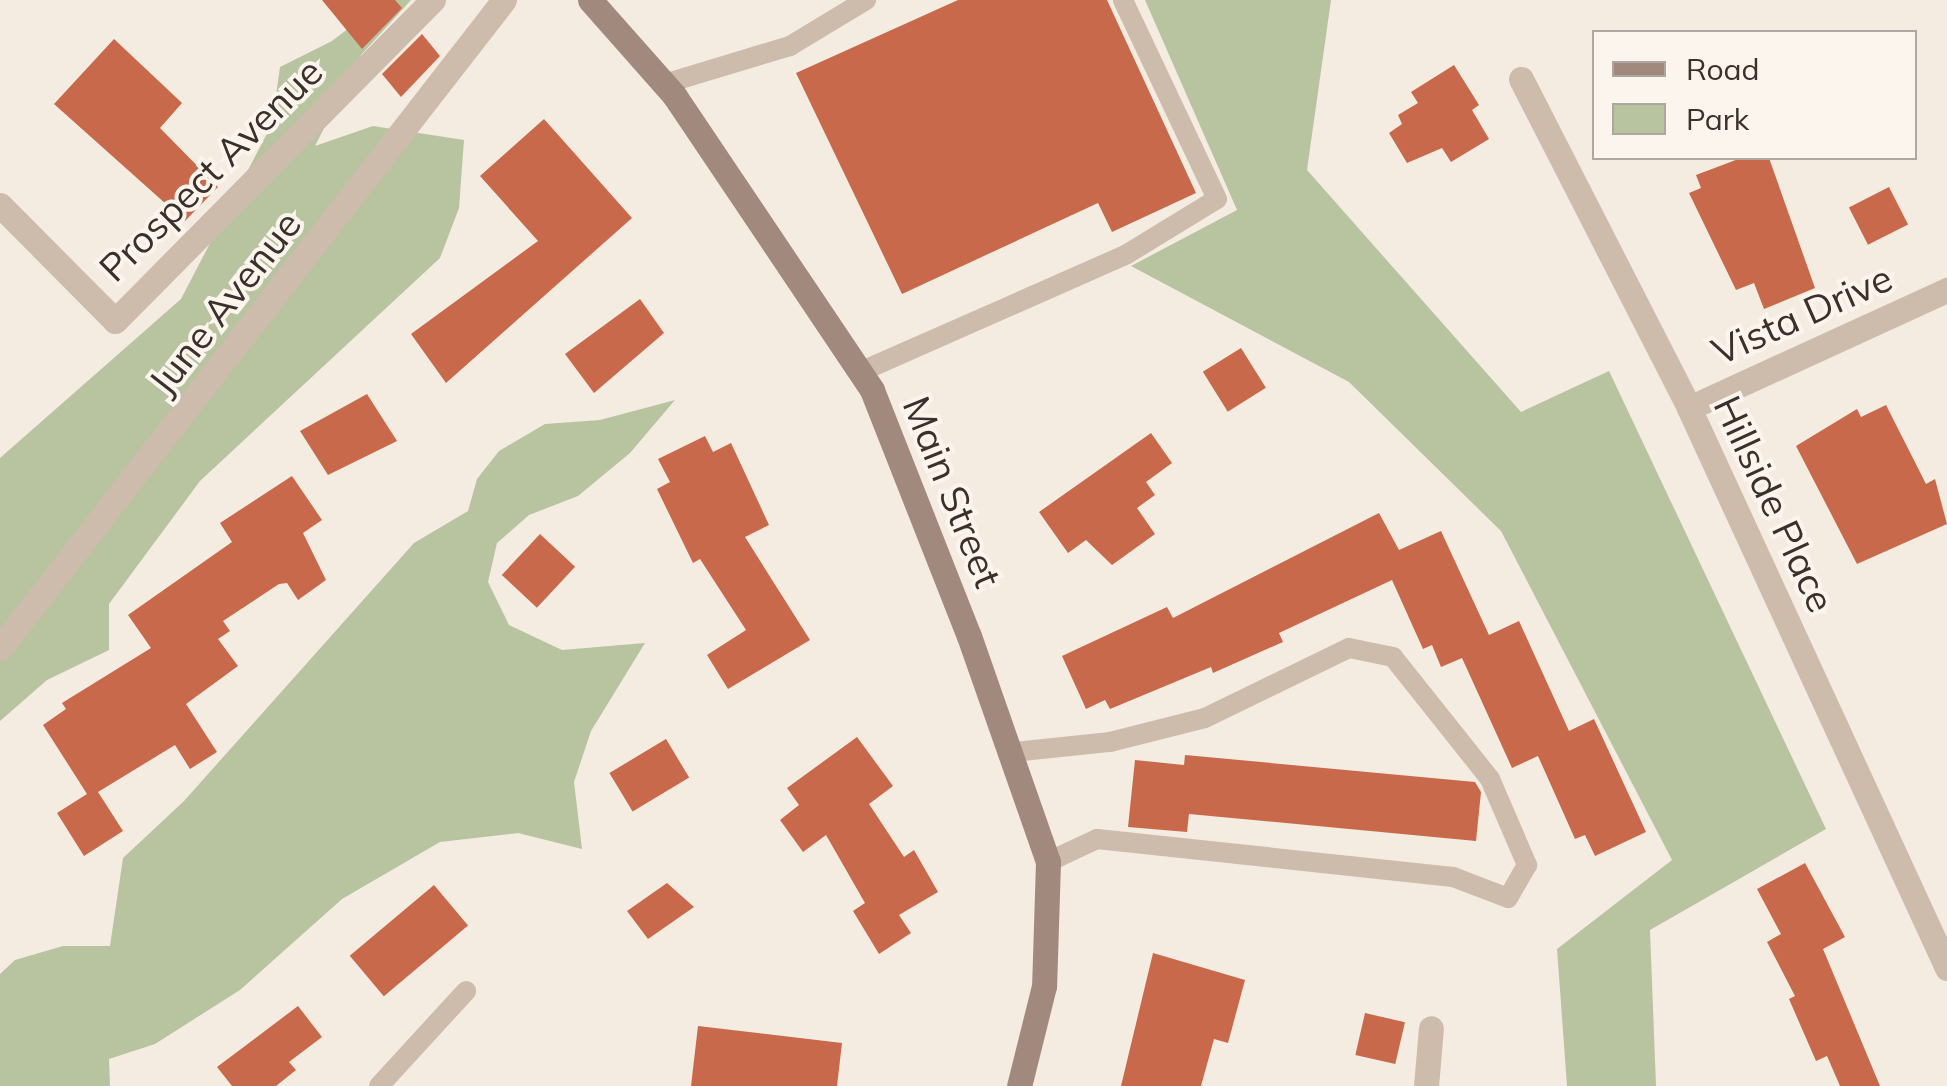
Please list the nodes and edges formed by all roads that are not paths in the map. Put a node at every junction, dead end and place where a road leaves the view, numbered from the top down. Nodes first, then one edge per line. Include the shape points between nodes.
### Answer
1 (432, 0) edge
2 (504, 0) edge
3 (590, 0) edge
4 (866, 0) edge
5 (1124, 0) edge
6 (1521, 79) dead end
7 (664, 84) junction
8 (0, 206) edge
9 (1947, 290) edge
10 (860, 372) junction
11 (1689, 408) junction
12 (0, 648) edge
13 (1013, 752) junction
14 (1048, 862) junction
15 (1947, 968) edge
16 (466, 990) dead end
17 (1431, 1028) dead end
18 (379, 1086) edge
19 (1020, 1086) edge
20 (1426, 1086) edge

1 - 8 street, Prospect Avenue via 115,321
2 - 12 street, June Avenue
3 - 7 main road, Main Street
4 - 7 lane via 790,46
5 - 10 lane via 1218,199 1127,254
6 - 11 street, Hillside Place
7 - 10 main road, Main Street
9 - 11 street, Vista Drive
10 - 13 main road, Main Street
11 - 15 street, Hillside Place
13 - 14 main road, Main Street
13 - 14 lane via 1110,742 1206,718 1350,648 1393,656 1490,779 1528,864 1508,898 1453,877 1097,840
14 - 19 main road, Main Street via 1044,986
16 - 18 lane
17 - 20 street

